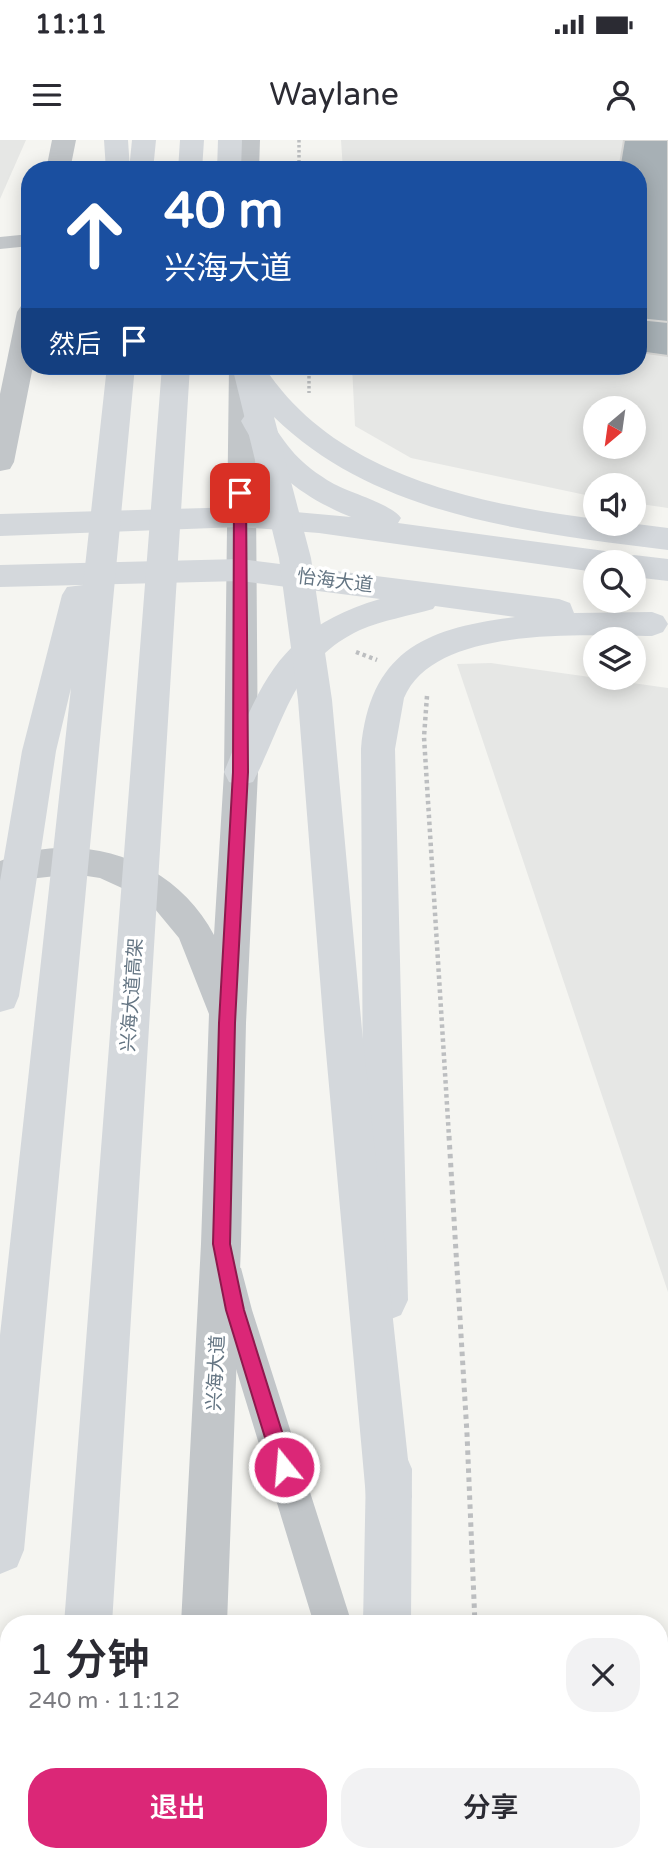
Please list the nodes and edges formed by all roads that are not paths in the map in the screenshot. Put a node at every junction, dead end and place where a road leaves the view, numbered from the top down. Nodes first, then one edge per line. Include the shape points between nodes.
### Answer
1 (64, 140) edge
2 (116, 140) edge
3 (145, 140) edge
4 (192, 140) edge
5 (230, 140) edge
6 (248, 140) edge
7 (60, 161) edge
8 (117, 161) edge
9 (142, 161) edge
10 (191, 161) edge
11 (229, 161) edge
12 (247, 161) edge
13 (21, 241) edge
14 (0, 243) edge
15 (21, 358) edge
16 (120, 375) edge
17 (175, 375) edge
18 (245, 375) edge
19 (245, 375) edge
20 (245, 375) edge
21 (247, 375) edge
22 (0, 462) edge
23 (111, 464) junction
24 (240, 517) junction
25 (0, 525) edge
26 (668, 539) edge
27 (461, 542) junction
28 (583, 559) edge
29 (646, 567) edge
30 (241, 570) junction
31 (668, 570) edge
32 (0, 576) edge
33 (447, 596) junction
34 (660, 625) edge
35 (241, 772) junction
36 (0, 876) edge
37 (0, 996) edge
38 (227, 1023) junction
39 (222, 1244) junction
40 (389, 1497) junction
41 (0, 1550) edge
42 (89, 1615) edge
43 (204, 1615) edge
44 (329, 1615) edge
45 (387, 1615) edge

1 - 7 street
2 - 8 main road
3 - 9 main road
4 - 10 main road
5 - 11 main road
6 - 12 street
13 - 14 street
15 - 22 street
16 - 23 main road
17 - 42 main road, 兴海大道高架
18 - 24 street, 兴海大道
19 - 27 main road via 272,449 296,471 334,497 377,516
20 - 40 main road via 295,558 315,700
21 - 26 main road via 310,434 354,464 394,483 489,513
23 - 37 main road via 38,751
23 - 41 main road
24 - 25 main road
24 - 27 main road
24 - 30 street, 兴海大道
27 - 28 main road
29 - 31 main road
30 - 32 main road, 怡海大道
30 - 33 main road, 怡海大道
30 - 35 street, 兴海大道
33 - 34 main road, 怡海大道
33 - 35 main road via 391,606 327,633 296,660 280,684
34 - 40 main road via 526,629 443,644 419,657 395,681 382,709 378,748
35 - 38 street, 兴海大道
36 - 38 street via 40,862 69,860 104,865 141,880 184,917 204,950
38 - 39 street, 兴海大道
39 - 43 street, 兴海大道
39 - 44 street via 235,1310
40 - 45 main road

